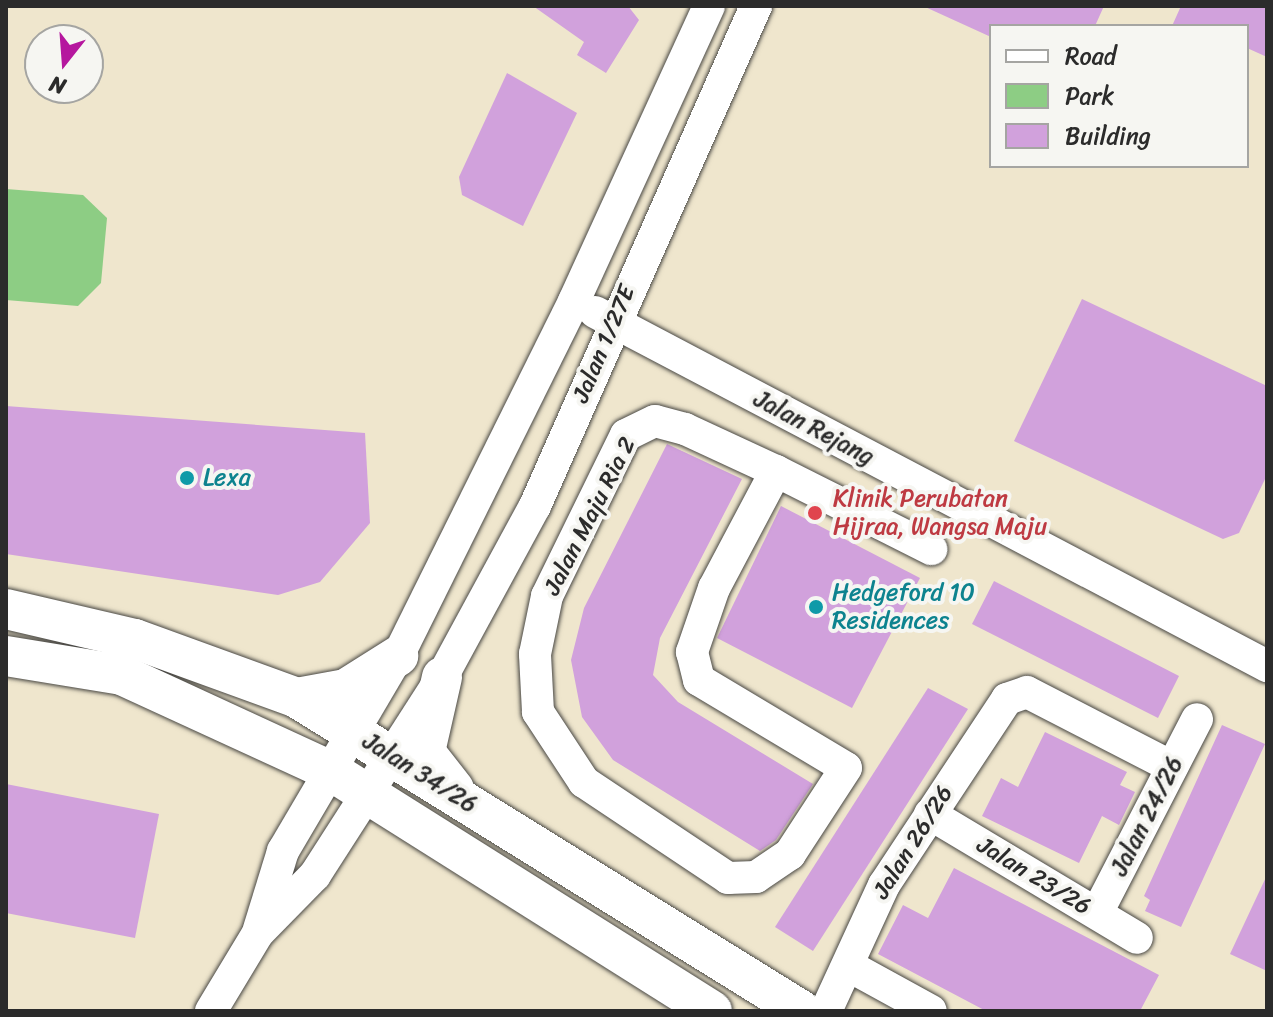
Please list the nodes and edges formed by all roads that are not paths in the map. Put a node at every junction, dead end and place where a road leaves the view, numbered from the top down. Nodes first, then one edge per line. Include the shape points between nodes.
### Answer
1 (756, 6) edge
2 (705, 10) edge
3 (574, 301) junction
4 (614, 322) junction
5 (776, 471) junction
6 (535, 506) junction
7 (579, 532) junction
8 (931, 549) dead end
9 (6, 609) edge
10 (6, 656) edge
11 (398, 656) junction
12 (1267, 666) edge
13 (442, 677) junction
14 (297, 698) junction
15 (1197, 719) dead end
16 (356, 733) junction
17 (394, 756) junction
18 (1172, 767) junction
19 (331, 771) junction
20 (371, 794) junction
21 (469, 803) junction
22 (930, 814) junction
23 (1097, 913) junction
24 (258, 933) junction
25 (1137, 938) dead end
26 (851, 967) junction
27 (211, 1011) edge
28 (712, 1011) edge
29 (802, 1011) edge
30 (826, 1011) edge
31 (931, 1011) edge

1 - 4 street, Jalan 1/27E
2 - 3 street, Jalan 1/27E
3 - 4 street, Jalan Rejang
3 - 11 street, Jalan 1/27E
4 - 6 street, Jalan 1/27E
4 - 12 street, Jalan Rejang
5 - 7 street, Jalan Maju Ria 2 via 685,429 640,424 626,435
5 - 7 street, Jalan Maju Ria 2 via 714,588 692,652 699,680 846,768 790,854 756,877 728,878 584,782 538,712 535,654 547,596
5 - 8 street, Jalan Maju Ria 2
6 - 7 street
6 - 13 street, Jalan 1/27E
9 - 14 main road, Jalan 34/26 via 135,639
10 - 19 main road, Jalan 34/26 via 122,675
11 - 14 main road via 346,689
11 - 16 street
13 - 17 street
13 - 21 main road via 425,752
14 - 16 main road, Jalan 34/26
15 - 18 street, Jalan 24/26
16 - 17 main road, Jalan 34/26
16 - 19 street
17 - 20 street
17 - 21 main road, Jalan 34/26
18 - 22 street, Jalan 26/26 via 1027,692 1007,699
18 - 23 street, Jalan 24/26
19 - 20 main road, Jalan 34/26
19 - 24 street via 283,851
20 - 24 street via 315,875
20 - 28 main road, Jalan 34/26
21 - 29 main road, Jalan 34/26
22 - 23 street, Jalan 23/26
22 - 26 street, Jalan 26/26 via 854,940
23 - 25 street, Jalan 23/26
24 - 27 street
26 - 30 street, Jalan 26/26
26 - 31 street

